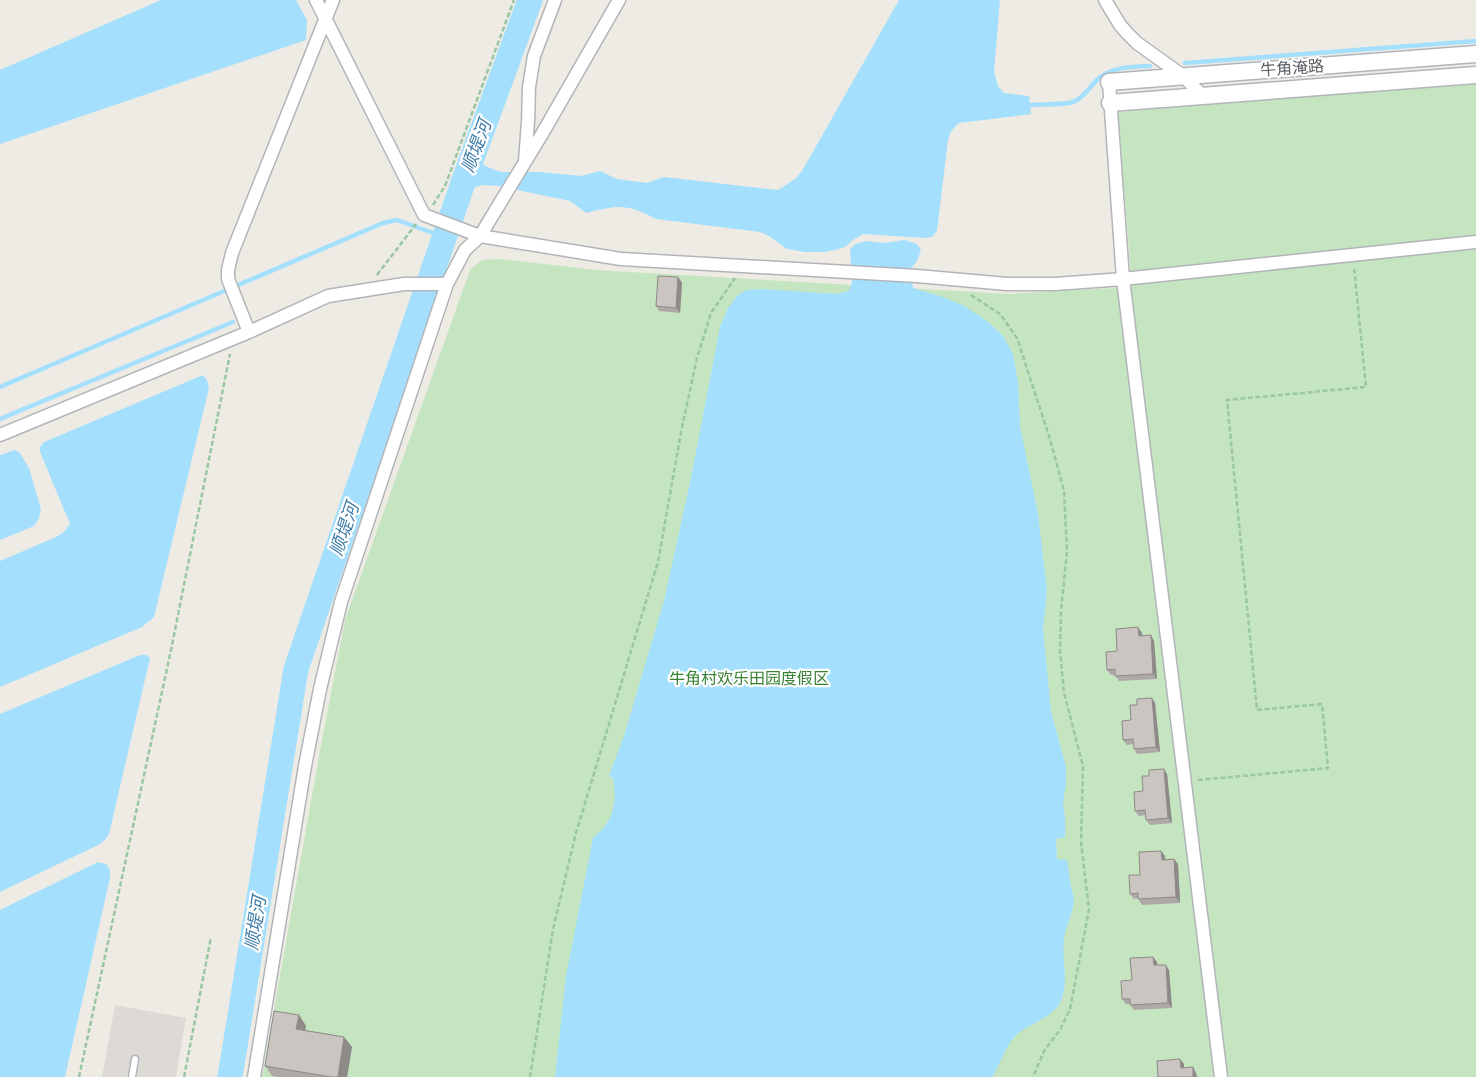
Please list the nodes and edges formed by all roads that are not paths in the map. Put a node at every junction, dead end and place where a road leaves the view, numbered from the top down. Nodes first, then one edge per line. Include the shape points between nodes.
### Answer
1 (316, 0) edge
2 (333, 0) edge
3 (555, 0) edge
4 (619, 0) edge
5 (1105, 0) edge
6 (325, 19) junction
7 (1476, 54) edge
8 (1476, 75) edge
9 (1183, 76) junction
10 (1109, 82) joint
11 (1203, 96) junction
12 (1110, 104) junction
13 (525, 163) junction
14 (480, 236) junction
15 (1476, 242) edge
16 (1123, 279) junction
17 (447, 284) junction
18 (249, 332) junction
19 (0, 436) edge
20 (135, 1059) dead end
21 (132, 1077) edge
22 (254, 1077) edge
23 (1221, 1077) edge

1 - 6 street
2 - 6 street
3 - 13 street via 534,56
4 - 13 street
5 - 9 street via 1120,25 1137,43
6 - 14 street via 421,218
6 - 18 street via 228,270 230,286
7 - 9 street, 牛角淹路
8 - 11 street, 牛角淹路
9 - 10 street, 牛角淹路
9 - 11 street
10 - 12 street
11 - 12 street, 牛角淹路
12 - 16 street
13 - 14 street
14 - 16 street via 621,259 1007,284
14 - 17 street via 466,250
15 - 16 street
16 - 23 street
17 - 18 street via 404,284 328,296
17 - 22 street via 341,602 305,766
18 - 19 street
20 - 21 lane

